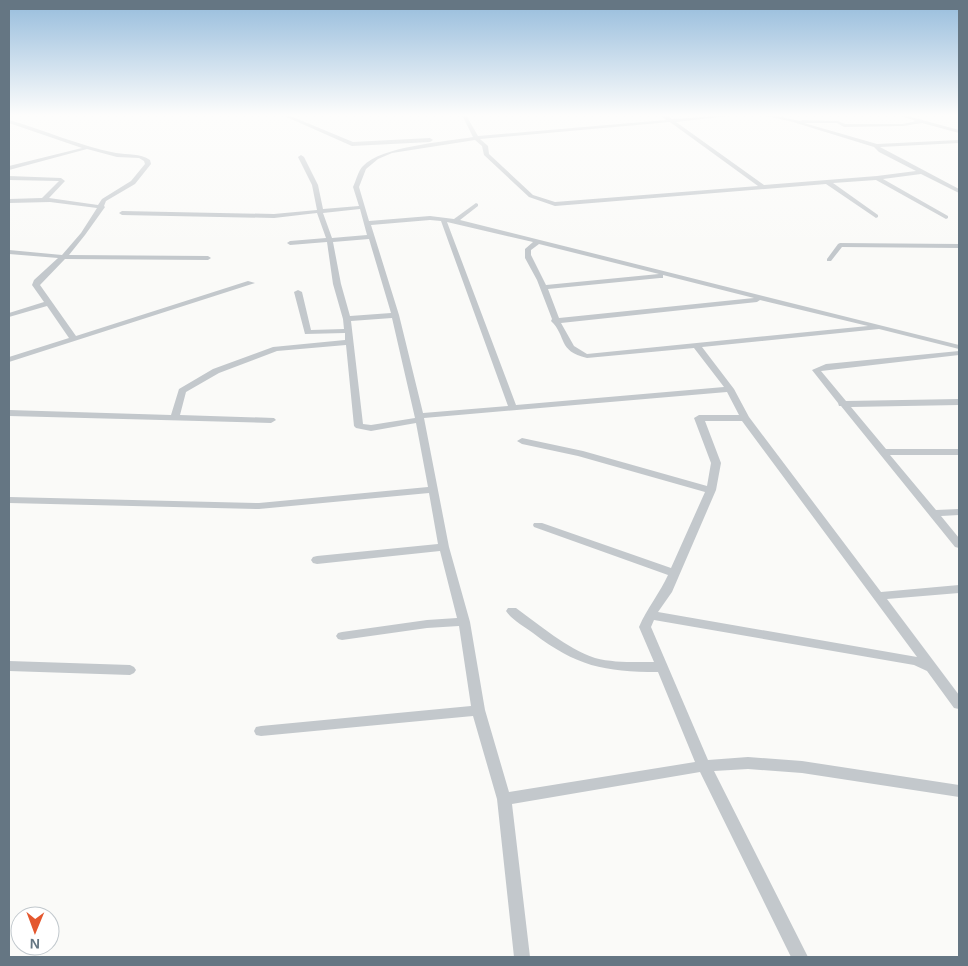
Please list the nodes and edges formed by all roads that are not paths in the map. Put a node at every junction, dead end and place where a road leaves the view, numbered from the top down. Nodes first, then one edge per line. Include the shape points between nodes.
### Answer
1 (40, 160) edge
2 (147, 160) edge
3 (302, 160) edge
4 (374, 160) edge
5 (493, 160) edge
6 (725, 160) edge
7 (899, 160) edge
8 (9, 168) edge
9 (923, 172) junction
10 (9, 178) edge
11 (877, 178) junction
12 (827, 182) junction
13 (763, 187) junction
14 (959, 191) edge
15 (44, 200) junction
16 (9, 201) edge
17 (476, 205) dead end
18 (102, 207) junction
19 (362, 207) junction
20 (320, 212) junction
21 (122, 213) dead end
22 (876, 216) dead end
23 (946, 217) dead end
24 (443, 219) junction
25 (455, 221) junction
26 (367, 223) junction
27 (371, 237) junction
28 (330, 240) junction
29 (539, 241) junction
30 (290, 243) dead end
31 (959, 246) edge
32 (9, 252) edge
33 (65, 257) junction
34 (208, 258) dead end
35 (829, 260) dead end
36 (668, 275) junction
37 (251, 282) dead end
38 (545, 287) junction
39 (298, 292) dead end
40 (766, 299) junction
41 (48, 303) junction
42 (9, 315) edge
43 (395, 315) junction
44 (347, 319) junction
45 (556, 321) junction
46 (884, 327) junction
47 (349, 331) junction
48 (74, 339) junction
49 (350, 342) junction
50 (697, 346) junction
51 (959, 347) edge
52 (959, 353) edge
53 (9, 360) edge
54 (730, 389) junction
55 (959, 402) edge
56 (842, 404) junction
57 (513, 408) junction
58 (9, 413) edge
59 (175, 417) junction
60 (419, 418) junction
61 (745, 418) junction
62 (271, 420) dead end
63 (522, 441) dead end
64 (882, 452) junction
65 (959, 452) edge
66 (433, 490) junction
67 (712, 490) junction
68 (9, 500) edge
69 (959, 512) edge
70 (932, 513) junction
71 (538, 525) dead end
72 (959, 545) edge
73 (444, 547) junction
74 (317, 560) dead end
75 (674, 574) junction
76 (959, 589) edge
77 (880, 596) junction
78 (512, 611) dead end
79 (650, 615) junction
80 (464, 622) junction
81 (342, 636) dead end
82 (9, 666) edge
83 (663, 667) junction
84 (932, 668) junction
85 (130, 670) dead end
86 (959, 704) edge
87 (478, 710) junction
88 (261, 732) dead end
89 (704, 766) junction
90 (959, 791) edge
91 (504, 799) junction
92 (522, 957) edge
93 (800, 957) edge

1 - 8 street
2 - 18 street via 141,176 125,190 104,200
3 - 20 street via 315,185
4 - 19 street via 364,168 356,187
5 - 13 street via 528,193 550,203
6 - 13 street
7 - 9 street
9 - 11 street
9 - 14 street
10 - 15 street via 60,178 62,181
11 - 12 street
11 - 23 street
12 - 13 street
12 - 22 street
15 - 16 street
15 - 18 street
17 - 25 street
18 - 33 street
19 - 20 street
19 - 26 street
20 - 21 street via 274,216
20 - 28 street
24 - 25 street
24 - 26 street
24 - 57 street
25 - 29 street
26 - 27 street
27 - 28 street
27 - 43 street
28 - 30 street
28 - 44 street
29 - 36 street
29 - 38 street via 527,252
31 - 35 street via 840,245
32 - 33 street
33 - 34 street
33 - 41 street via 37,282
36 - 38 street
36 - 40 street
37 - 48 street
38 - 45 street
39 - 47 street via 308,332
40 - 45 street
40 - 46 street
41 - 42 street
41 - 48 street
43 - 44 street
43 - 60 street
44 - 47 street
45 - 50 street via 571,348 587,356
46 - 50 street
46 - 51 street
47 - 49 street
48 - 53 street
49 - 59 street via 276,349 216,371 182,391
49 - 60 street via 359,426 371,428
50 - 54 street
52 - 56 street via 818,368 818,374
54 - 57 street
54 - 61 street
55 - 56 street
56 - 64 street
57 - 60 street
58 - 59 street
59 - 62 street
60 - 66 street
61 - 67 street via 699,418 716,464
61 - 77 street
63 - 67 street via 580,453
64 - 65 street
64 - 70 street
66 - 68 street via 259,506
66 - 73 street
67 - 75 street
69 - 70 street
70 - 72 street
71 - 75 street
73 - 74 street
73 - 80 street
75 - 79 street
76 - 77 street
77 - 84 street
78 - 83 street via 572,654 622,667
79 - 83 street via 645,626
79 - 84 street via 916,661
80 - 81 street
80 - 87 street
82 - 85 street
83 - 89 street
84 - 86 street
87 - 88 street
87 - 91 street
89 - 90 street via 748,763 802,767
89 - 91 street
89 - 93 street
91 - 92 street

